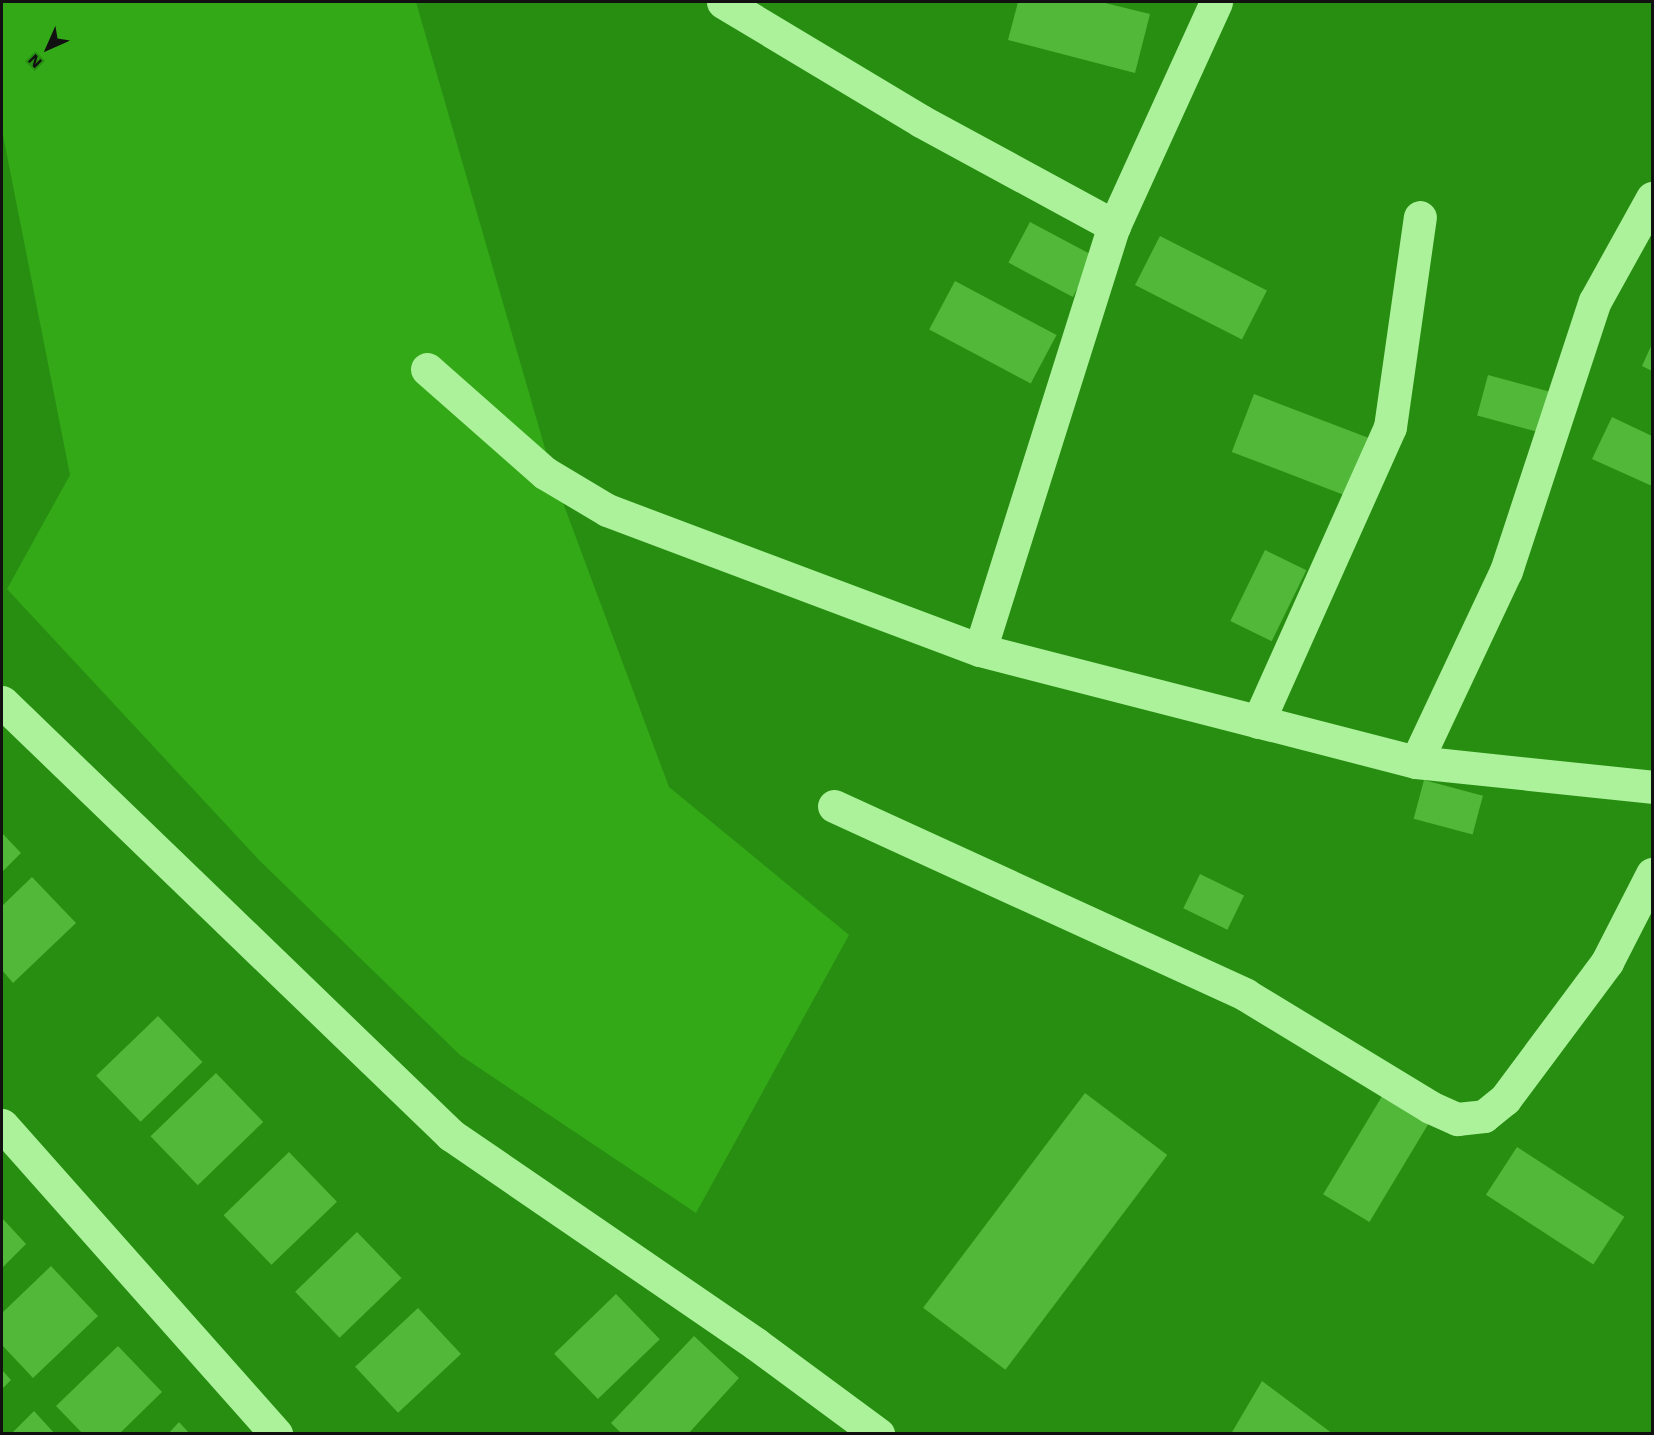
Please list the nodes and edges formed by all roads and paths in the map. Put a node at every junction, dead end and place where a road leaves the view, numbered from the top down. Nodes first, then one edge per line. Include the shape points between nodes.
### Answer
1 (723, 2) edge
2 (1216, 2) edge
3 (1653, 198) edge
4 (1420, 218) dead end
5 (1114, 226) junction
6 (427, 369) dead end
7 (980, 650) junction
8 (2, 702) edge
9 (1258, 722) junction
10 (1416, 762) junction
11 (1653, 787) edge
12 (834, 806) dead end
13 (1653, 874) edge
14 (6, 1139) edge
15 (276, 1434) edge
16 (878, 1434) edge

1 - 5 street via 921,122
2 - 5 street
3 - 10 street via 1595,301 1506,571
4 - 9 street via 1390,427
5 - 7 street
6 - 7 street via 545,473 606,510
7 - 9 street
8 - 16 street via 452,1135 756,1344
9 - 10 street
10 - 11 street
12 - 13 street via 1246,995 1456,1119 1484,1116 1505,1099 1607,962
14 - 15 street

